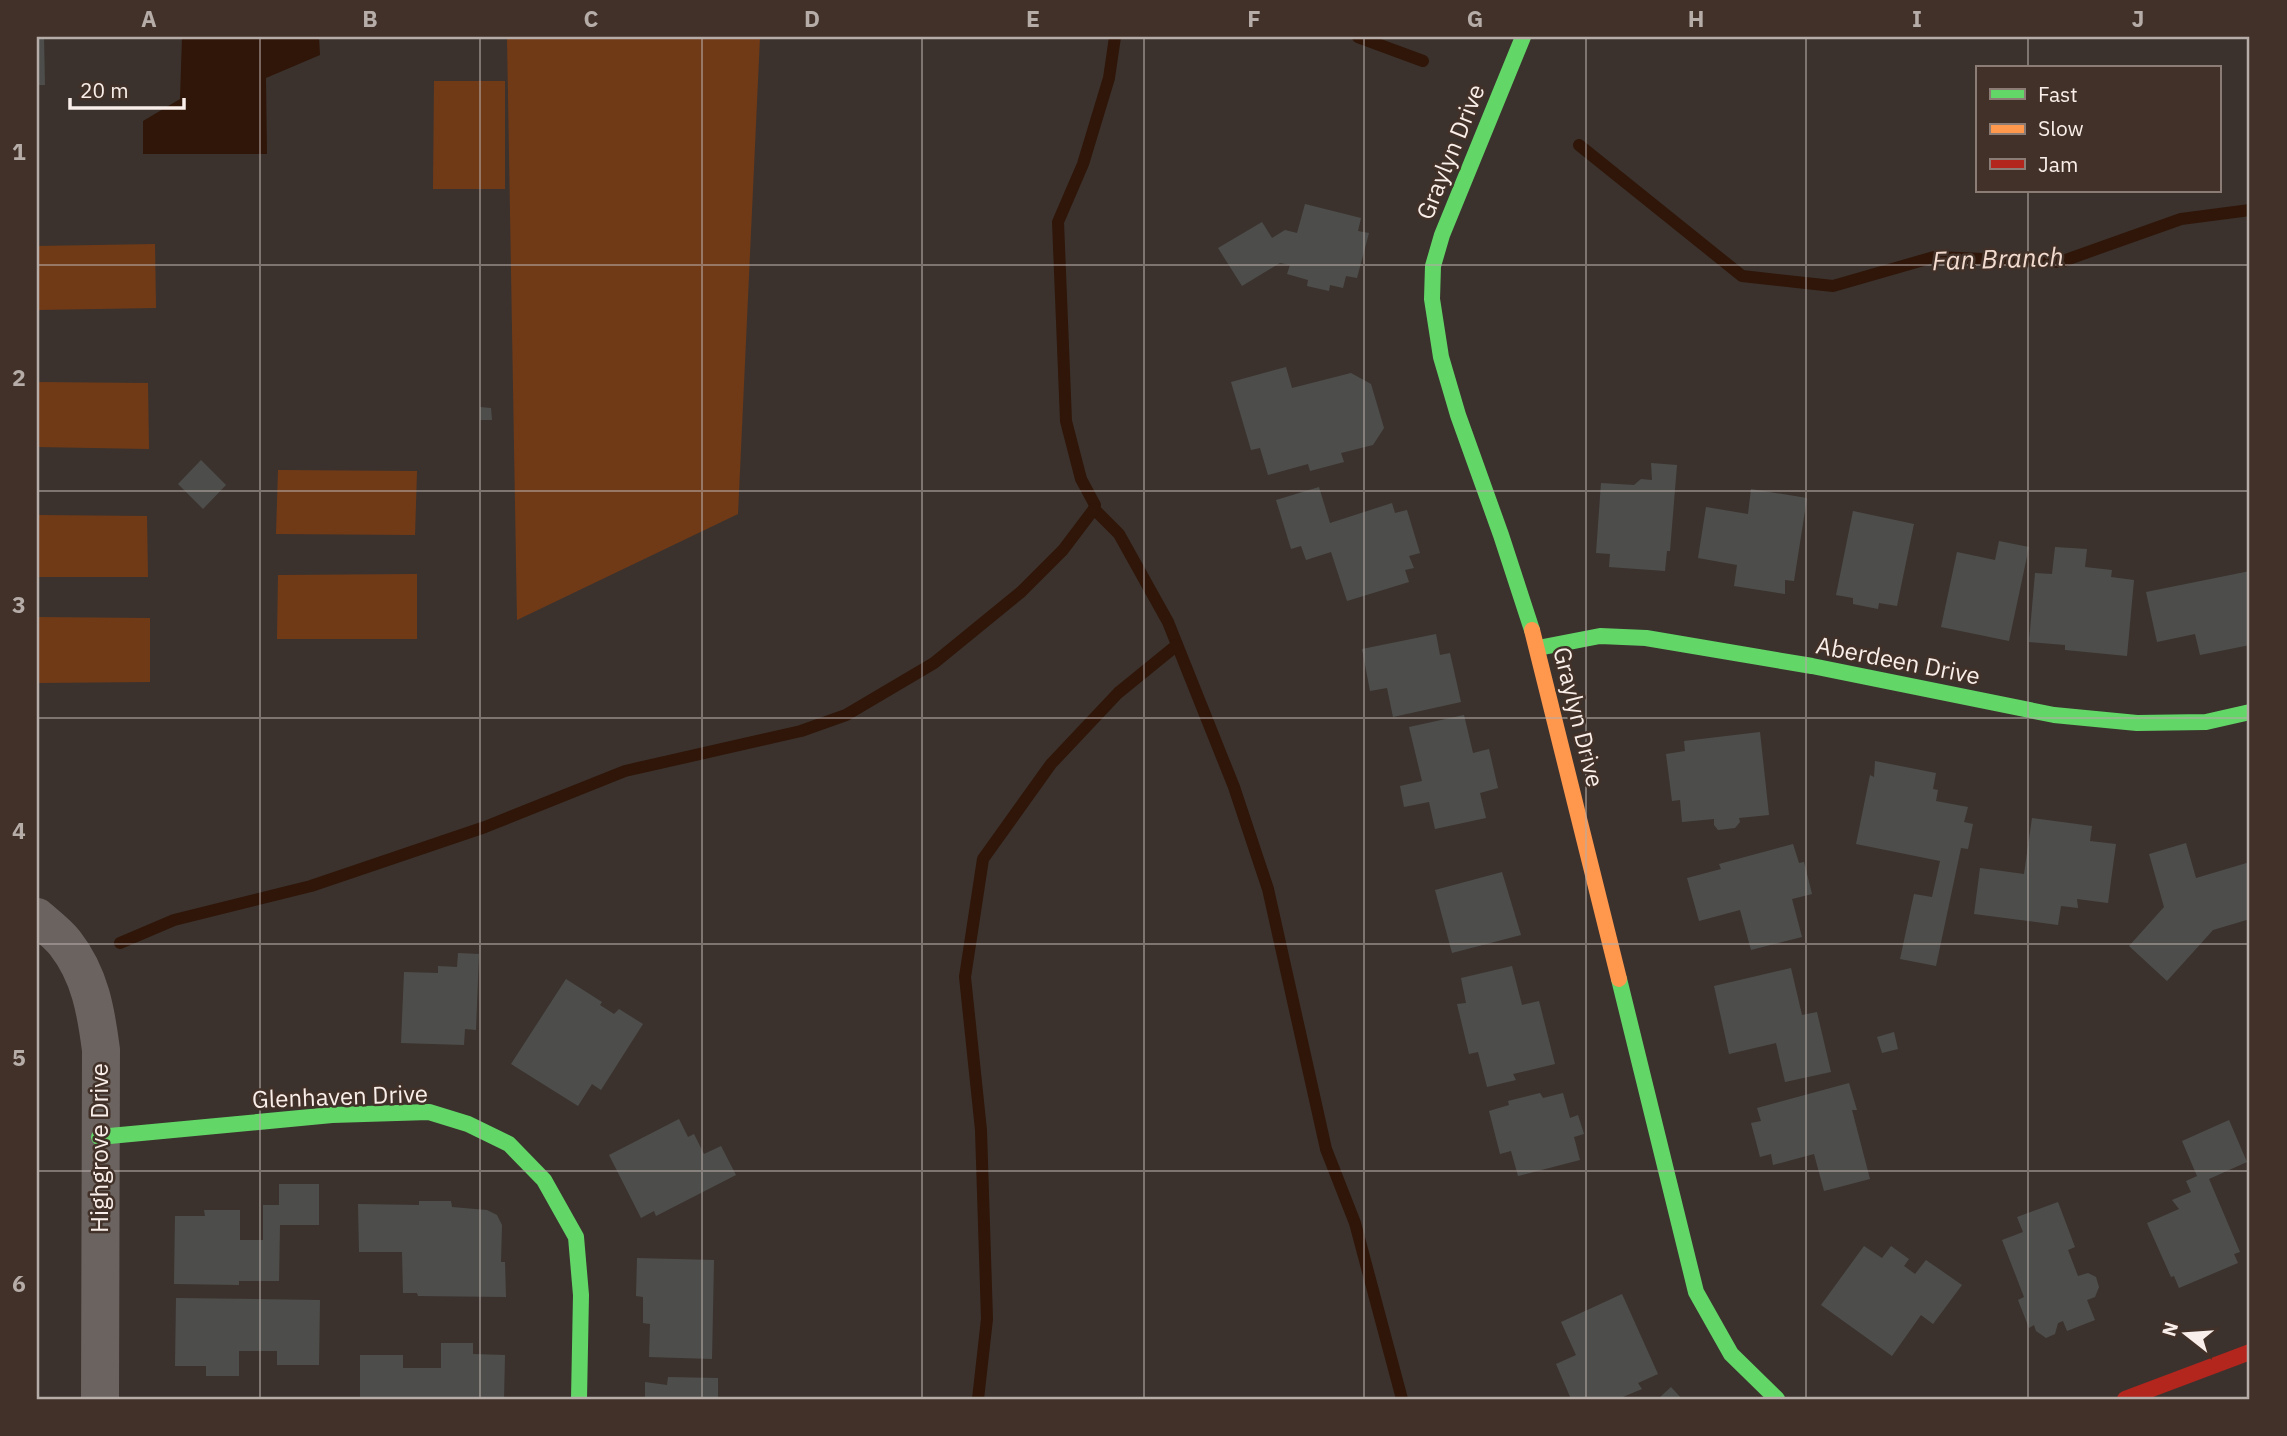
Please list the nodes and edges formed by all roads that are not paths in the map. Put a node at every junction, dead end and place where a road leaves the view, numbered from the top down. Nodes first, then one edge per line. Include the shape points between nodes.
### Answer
1 (1522, 37) edge
2 (1538, 648) junction
3 (2250, 712) edge
4 (37, 917) edge
5 (99, 1137) junction
6 (2250, 1352) edge
7 (100, 1399) edge
8 (579, 1399) edge
9 (1777, 1399) edge
10 (2125, 1399) edge

1 - 2 street, Graylyn Drive via 1432,269 1433,305 1446,377
2 - 3 street, Aberdeen Drive via 1600,636 1646,638 2054,715 2137,723 2206,722
2 - 9 street, Graylyn Drive via 1696,1292 1731,1354
4 - 5 street, Highgrove Drive via 64,942 83,971 95,1006 101,1050
5 - 7 street, Highgrove Drive
5 - 8 street, Glenhaven Drive via 332,1115 429,1112 509,1144 544,1180 576,1237 581,1295
6 - 10 street

